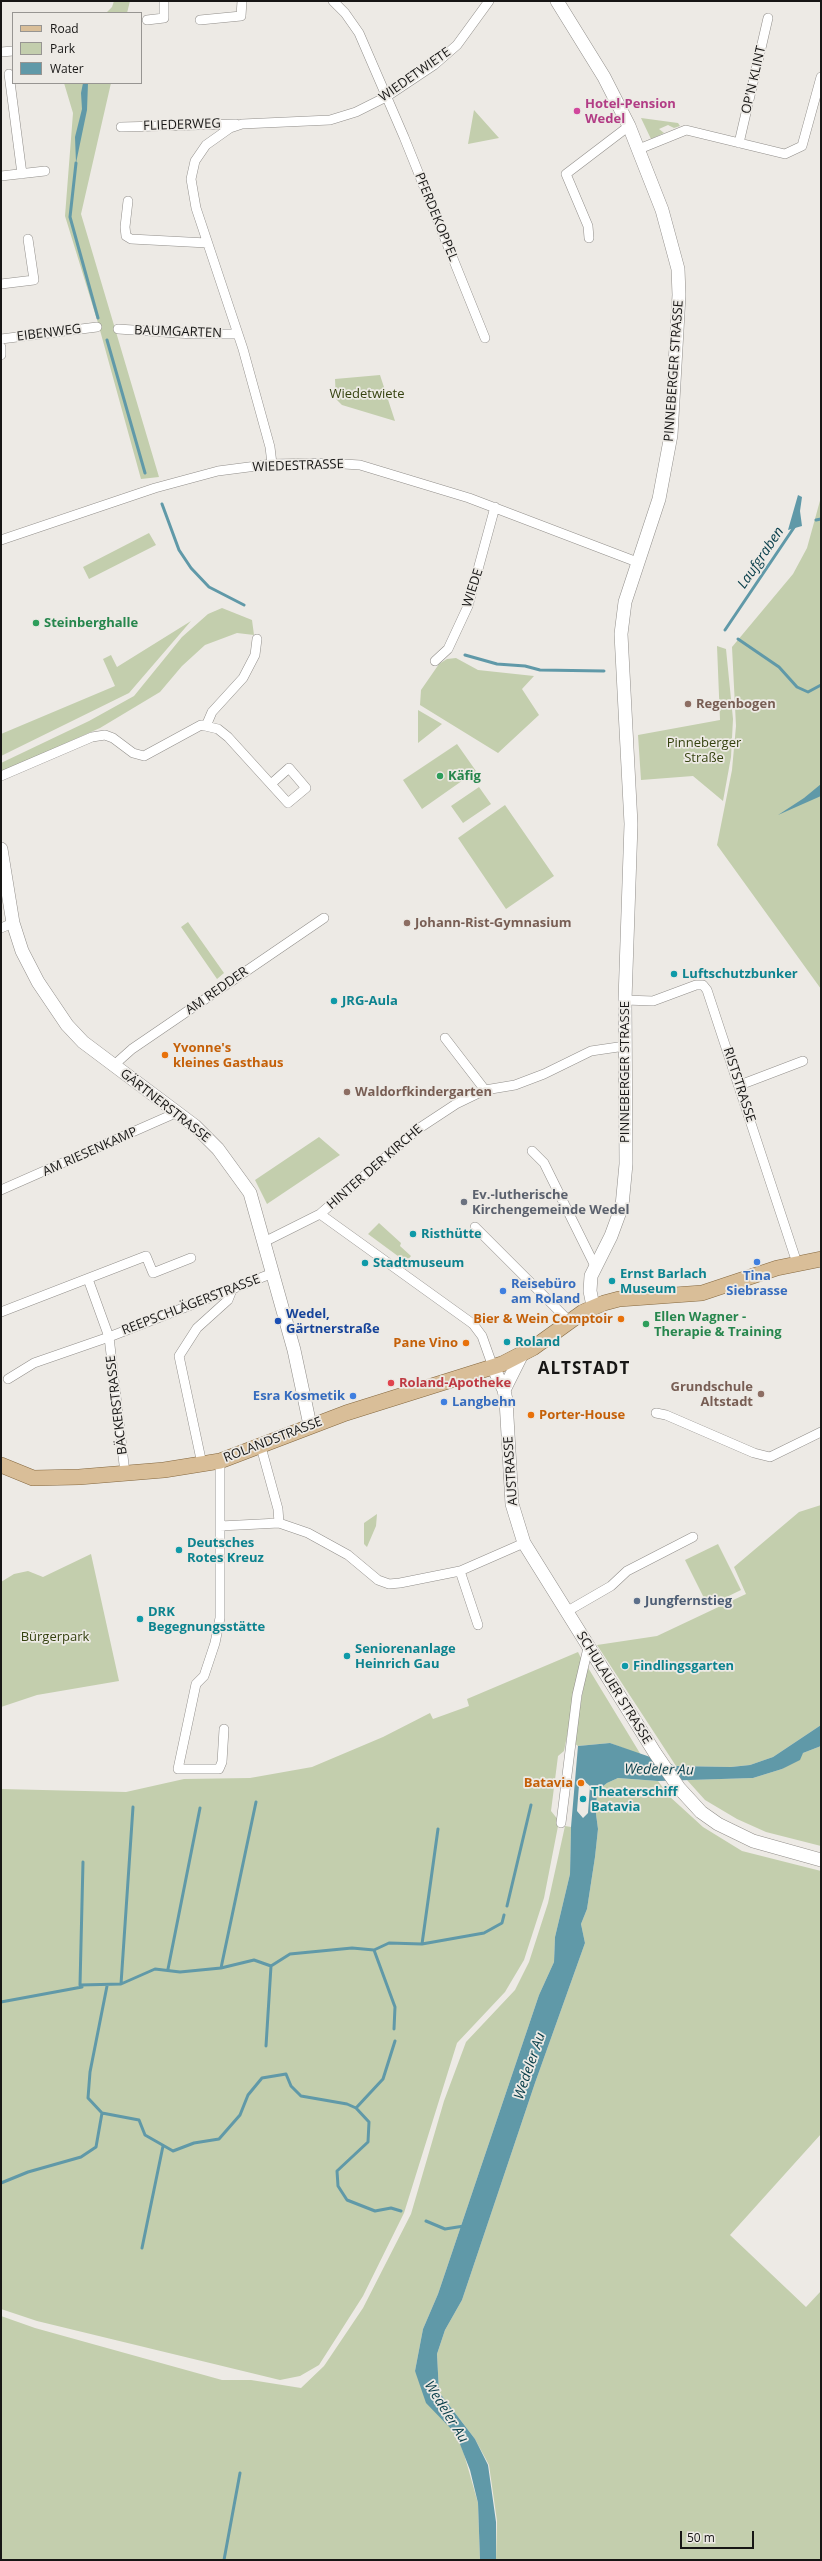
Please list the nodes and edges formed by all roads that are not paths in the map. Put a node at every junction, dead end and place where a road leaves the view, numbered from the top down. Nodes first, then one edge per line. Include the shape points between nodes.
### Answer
1 (164, 1) edge
2 (242, 1) edge
3 (333, 1) edge
4 (488, 1) edge
5 (557, 1) edge
6 (768, 18) dead end
7 (147, 20) dead end
8 (200, 20) dead end
9 (12, 51) edge
10 (1, 52) edge
11 (8, 73) edge
12 (821, 77) edge
13 (386, 97) junction
14 (242, 124) junction
15 (629, 126) junction
16 (121, 127) dead end
17 (739, 143) junction
18 (639, 149) junction
19 (46, 171) dead end
20 (22, 174) junction
21 (1, 176) edge
22 (128, 201) dead end
23 (589, 238) dead end
24 (28, 239) dead end
25 (208, 243) junction
26 (1, 284) edge
27 (97, 327) dead end
28 (118, 329) dead end
29 (237, 334) junction
30 (485, 338) dead end
31 (1, 339) edge
32 (1, 346) edge
33 (1, 355) edge
34 (272, 464) junction
35 (495, 507) junction
36 (1, 540) edge
37 (637, 562) junction
38 (257, 639) dead end
39 (435, 661) dead end
40 (206, 726) junction
41 (1, 776) edge
42 (271, 784) dead end
43 (1, 849) edge
44 (324, 918) dead end
45 (13, 923) junction
46 (1, 928) edge
47 (625, 1000) junction
48 (445, 1038) dead end
49 (625, 1046) junction
50 (803, 1061) dead end
51 (113, 1066) junction
52 (740, 1085) junction
53 (486, 1090) junction
54 (178, 1112) junction
55 (532, 1152) dead end
56 (1, 1190) edge
57 (322, 1212) junction
58 (475, 1227) dead end
59 (267, 1240) junction
60 (192, 1258) dead end
61 (821, 1259) edge
62 (797, 1263) junction
63 (595, 1266) junction
64 (273, 1273) junction
65 (88, 1279) junction
66 (232, 1290) junction
67 (593, 1306) junction
68 (1, 1312) edge
69 (568, 1321) junction
70 (109, 1337) junction
71 (522, 1354) junction
72 (493, 1367) junction
73 (8, 1379) dead end
74 (504, 1390) junction
75 (656, 1413) dead end
76 (310, 1425) junction
77 (821, 1432) edge
78 (261, 1447) junction
79 (220, 1461) junction
80 (202, 1464) junction
81 (1, 1465) edge
82 (125, 1473) junction
83 (279, 1523) junction
84 (220, 1526) junction
85 (693, 1537) dead end
86 (524, 1543) junction
87 (460, 1571) junction
88 (566, 1612) junction
89 (478, 1625) dead end
90 (588, 1648) junction
91 (224, 1729) dead end
92 (561, 1823) dead end
93 (821, 1860) edge

1 - 7 street via 164,18
2 - 8 street via 245,17
3 - 13 street, PFERDEKOPPEL via 359,33
4 - 13 street, WIEDETWIETE via 457,45 434,65
5 - 15 street, PINNEBERGER STRASSE via 604,77
6 - 17 street, OP'N KLINT
9 - 10 street
11 - 20 street
12 - 17 street via 802,146 785,154
13 - 14 street, WIEDETWIETE via 356,112 330,120
13 - 30 street, PFERDEKOPPEL
14 - 16 street, FLIEDERWEG
14 - 25 street, WIEDETWIETE via 214,138 200,152 194,166 192,186 196,208
15 - 18 street, PINNEBERGER STRASSE
15 - 23 street via 566,174 588,226
17 - 18 street via 686,130
18 - 37 street, PINNEBERGER STRASSE via 664,217 678,269 679,296 671,435 659,499
19 - 20 street
20 - 21 street
22 - 25 street via 125,228 126,236 131,239
24 - 26 street via 34,280
25 - 29 street, WIEDETWIETE
27 - 31 street, EIBENWEG
28 - 29 street, BAUMGARTEN
29 - 34 street, WIEDETWIETE via 270,447
32 - 33 street, EIBENWEG
34 - 35 street, WIEDESTRASSE via 328,463 360,466
34 - 36 street, WIEDESTRASSE via 218,471 161,486
35 - 37 street, WIEDESTRASSE
35 - 39 street, WIEDE via 468,606 448,649
37 - 47 street, PINNEBERGER STRASSE via 625,602 621,634 631,824
38 - 40 street via 255,655 243,678 212,712
40 - 41 street via 193,728 144,756 133,753 105,735 92,737
40 - 42 street via 218,729 228,737
43 - 45 street, GÄRTNERSTRASSE
44 - 51 street, AM REDDER via 132,1049
45 - 46 street
45 - 51 street, GÄRTNERSTRASSE via 28,963 67,1024 83,1042
47 - 49 street, PINNEBERGER STRASSE
47 - 52 street, RISTSTRASSE via 653,1000 703,984
48 - 53 street
49 - 53 street, HINTER DER KIRCHE via 591,1051 515,1085
49 - 63 street, PINNEBERGER STRASSE via 626,1164 622,1206 611,1236
50 - 52 street
51 - 54 street, GÄRTNERSTRASSE
52 - 62 street, RISTSTRASSE
53 - 57 street, HINTER DER KIRCHE via 456,1104 418,1129
54 - 56 street, AM RIESENKAMP
54 - 59 street, GÄRTNERSTRASSE via 211,1141 235,1171 250,1193
55 - 63 street via 544,1163
57 - 59 street, HINTER DER KIRCHE
57 - 72 street via 473,1324 482,1336
58 - 69 street
59 - 64 street, GÄRTNERSTRASSE
60 - 65 street via 153,1273 146,1256
61 - 62 main road, ROLANDSTRASSE
62 - 67 main road, ROLANDSTRASSE via 702,1293 619,1299
63 - 67 street, PINNEBERGER STRASSE via 589,1286
64 - 66 street, REEPSCHLÄGERSTRASSE
64 - 76 street, GÄRTNERSTRASSE via 294,1350
65 - 68 street
65 - 70 street, REEPSCHLÄGERSTRASSE
66 - 70 street, REEPSCHLÄGERSTRASSE
66 - 80 street via 228,1300 196,1328 179,1356
67 - 69 main road, ROLANDSTRASSE
69 - 71 main road, ROLANDSTRASSE
70 - 73 street, REEPSCHLÄGERSTRASSE via 34,1363
70 - 82 street, BÄCKERSTRASSE
71 - 72 main road, ROLANDSTRASSE
71 - 74 street
72 - 74 street, AUSTRASSE
72 - 76 main road, ROLANDSTRASSE
74 - 86 street, AUSTRASSE via 508,1412 512,1504
75 - 77 street via 754,1453 770,1457
76 - 78 main road, ROLANDSTRASSE
78 - 79 main road, ROLANDSTRASSE
78 - 83 street via 278,1509
79 - 80 main road, ROLANDSTRASSE
79 - 84 street
80 - 82 main road, ROLANDSTRASSE
81 - 82 main road, ROLANDSTRASSE via 33,1478
83 - 84 street
83 - 87 street via 308,1533 333,1546 378,1580 400,1583
84 - 91 street via 220,1618 215,1644 204,1676 196,1684 178,1770 219,1769 222,1762
85 - 88 street via 627,1571 611,1586
86 - 87 street
86 - 88 street, AUSTRASSE
87 - 89 street
88 - 90 street, SCHULAUER STRASSE
90 - 92 street via 577,1695
90 - 93 street, SCHULAUER STRASSE via 679,1788 701,1812 734,1834

